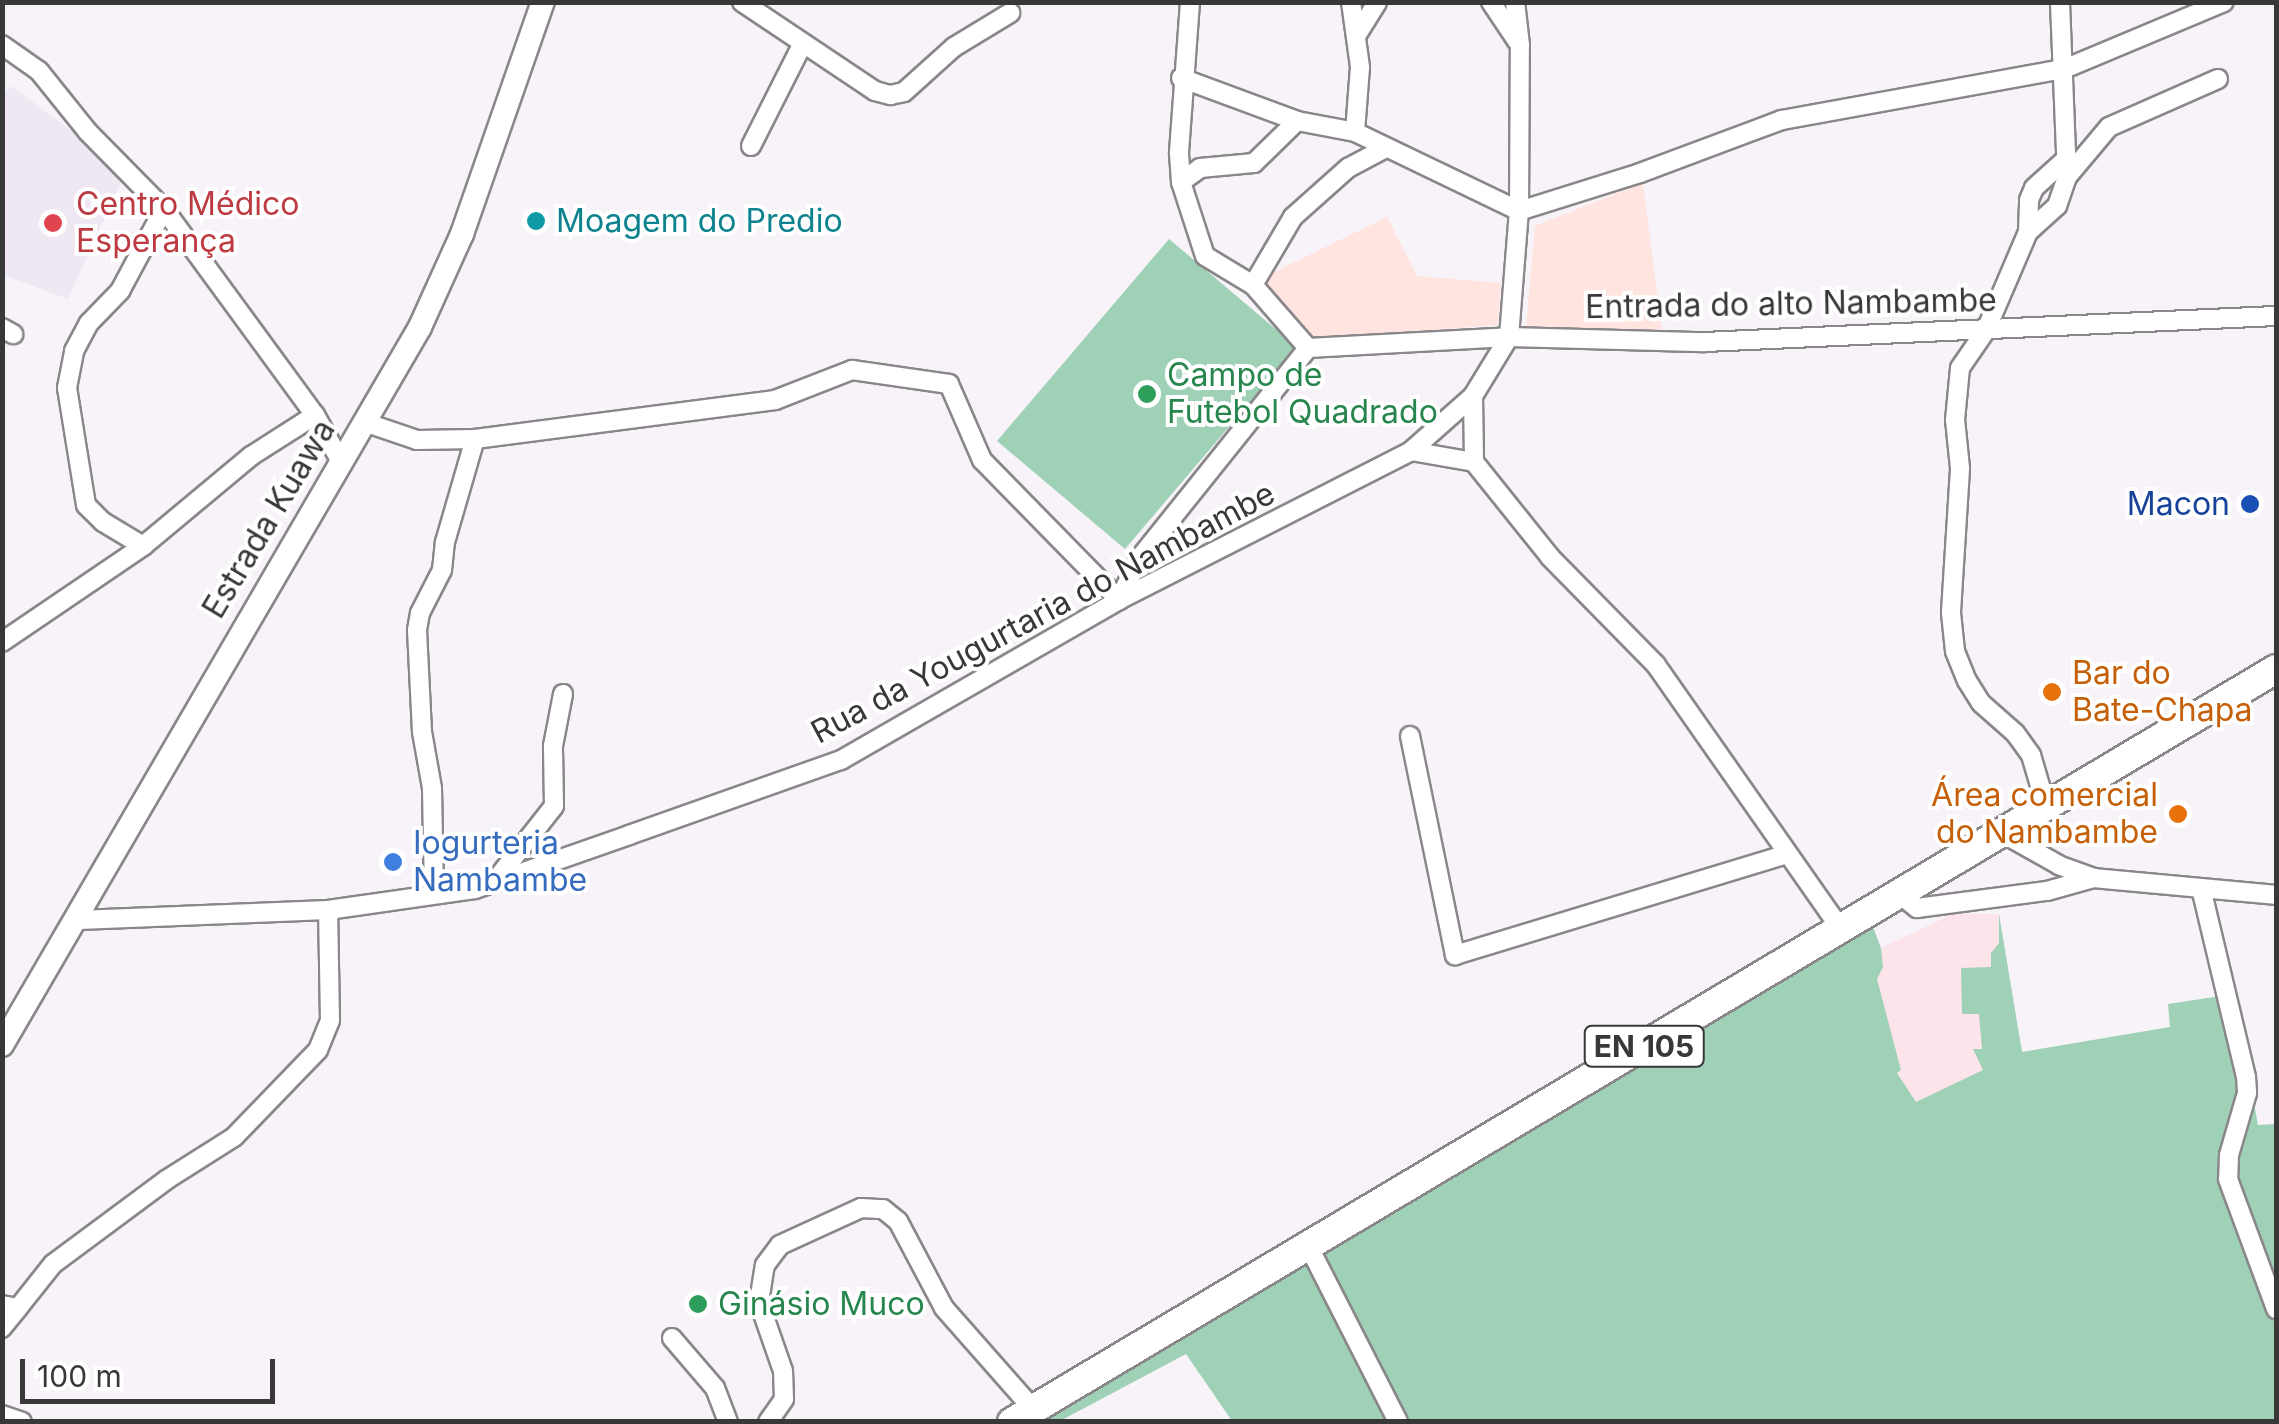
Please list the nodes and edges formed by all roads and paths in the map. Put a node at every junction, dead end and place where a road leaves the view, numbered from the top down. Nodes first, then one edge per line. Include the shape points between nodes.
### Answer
1 (542, 2) edge
2 (742, 2) edge
3 (1190, 2) edge
4 (1351, 2) edge
5 (1376, 2) edge
6 (1492, 2) edge
7 (1515, 2) edge
8 (2060, 2) edge
9 (2224, 2) edge
10 (1010, 13) dead end
11 (1358, 32) junction
12 (803, 43) junction
13 (2, 45) edge
14 (1520, 46) junction
15 (2064, 69) junction
16 (1181, 78) junction
17 (2218, 79) dead end
18 (1298, 121) junction
19 (1354, 132) junction
20 (751, 146) dead end
21 (1383, 149) junction
22 (2067, 168) junction
23 (1182, 182) junction
24 (164, 209) junction
25 (1519, 211) junction
26 (2028, 232) junction
27 (1254, 284) junction
28 (2276, 316) edge
29 (1986, 330) junction
30 (1943, 334) junction
31 (1510, 337) junction
32 (1308, 348) junction
33 (1960, 368) junction
34 (1473, 396) junction
35 (314, 415) junction
36 (364, 422) junction
37 (474, 439) junction
38 (1411, 451) junction
39 (340, 460) junction
40 (1474, 462) junction
41 (143, 546) junction
42 (1119, 600) junction
43 (2, 642) edge
44 (2276, 669) edge
45 (563, 694) dead end
46 (1410, 736) dead end
47 (2046, 806) junction
48 (2002, 833) junction
49 (1787, 854) junction
50 (2094, 878) junction
51 (494, 882) junction
52 (2201, 888) junction
53 (434, 893) junction
54 (1899, 894) junction
55 (2276, 895) edge
56 (328, 910) junction
57 (79, 920) junction
58 (1840, 928) junction
59 (2, 1045) edge
60 (1309, 1248) junction
61 (10, 1306) edge
62 (2276, 1309) edge
63 (2, 1328) edge
64 (672, 1338) dead end
65 (2, 1415) edge
66 (1022, 1415) edge
67 (22, 1422) edge
68 (728, 1422) edge
69 (768, 1422) edge
70 (1398, 1422) edge

1 - 36 street, Estrada Kuawa via 462,234 420,327
2 - 12 street
3 - 16 street
4 - 11 street
5 - 11 street
6 - 14 street
7 - 14 street
8 - 15 street
9 - 15 street
10 - 12 street via 954,47 904,92 890,95
11 - 19 street
12 - 20 street
13 - 24 street via 39,71
14 - 25 street
15 - 22 street
15 - 25 street via 1782,120
16 - 18 street
16 - 23 street
17 - 22 street via 2109,127
18 - 19 street
18 - 23 street via 1254,163 1200,168
19 - 21 street
21 - 25 street
21 - 27 street via 1348,168 1293,216
22 - 26 street via 2057,206
22 - 26 street via 2034,188
23 - 27 street via 1205,256
24 - 35 street
24 - 41 street via 120,291 88,323 67,388 86,504
25 - 31 street
26 - 29 street
27 - 32 street
28 - 29 street, Entrada do alto Nambambe
29 - 30 street, Entrada do alto Nambambe
29 - 33 street
30 - 31 street, Entrada do alto Nambambe via 1669,343
30 - 33 street
31 - 32 street, Entrada do alto Nambambe
31 - 34 street, Rua da Yougurtaria do Nambambe
32 - 42 street via 1139,558
33 - 47 street via 1955,651 1981,703 2031,754
34 - 38 street, Rua da Yougurtaria do Nambambe
34 - 40 street
35 - 39 street
35 - 41 street via 251,456
36 - 37 street via 416,440
36 - 39 street, Estrada Kuawa
37 - 42 street via 775,400 852,370 949,384 982,460
37 - 53 street via 442,570 417,630
38 - 40 street
38 - 42 street, Rua da Yougurtaria do Nambambe
39 - 57 street, Estrada Kuawa
40 - 49 street via 1550,557 1656,666
41 - 43 street
42 - 51 street, Rua da Yougurtaria do Nambambe via 840,760
44 - 47 main road, EN 105
45 - 51 street via 552,746 554,806
46 - 49 street via 1455,955
47 - 48 main road, EN 105
48 - 50 street
48 - 54 main road, EN 105
49 - 58 street
50 - 52 street
50 - 54 street via 2048,891 1917,908
51 - 53 street, Rua da Yougurtaria do Nambambe
52 - 55 street
52 - 62 street via 2246,1077 2228,1179
53 - 56 street, Rua da Yougurtaria do Nambambe
54 - 58 main road, EN 105
56 - 57 street, Rua da Yougurtaria do Nambambe
56 - 61 street via 330,1021 318,1050 234,1136 53,1264
57 - 59 street, Estrada Kuawa
58 - 60 main road, EN 105
60 - 66 main road, EN 105
60 - 70 street
61 - 63 street
64 - 68 street via 715,1388
65 - 67 street
66 - 69 street via 944,1308 898,1221 883,1210 861,1208 780,1244 765,1265 758,1302 782,1370 784,1399

